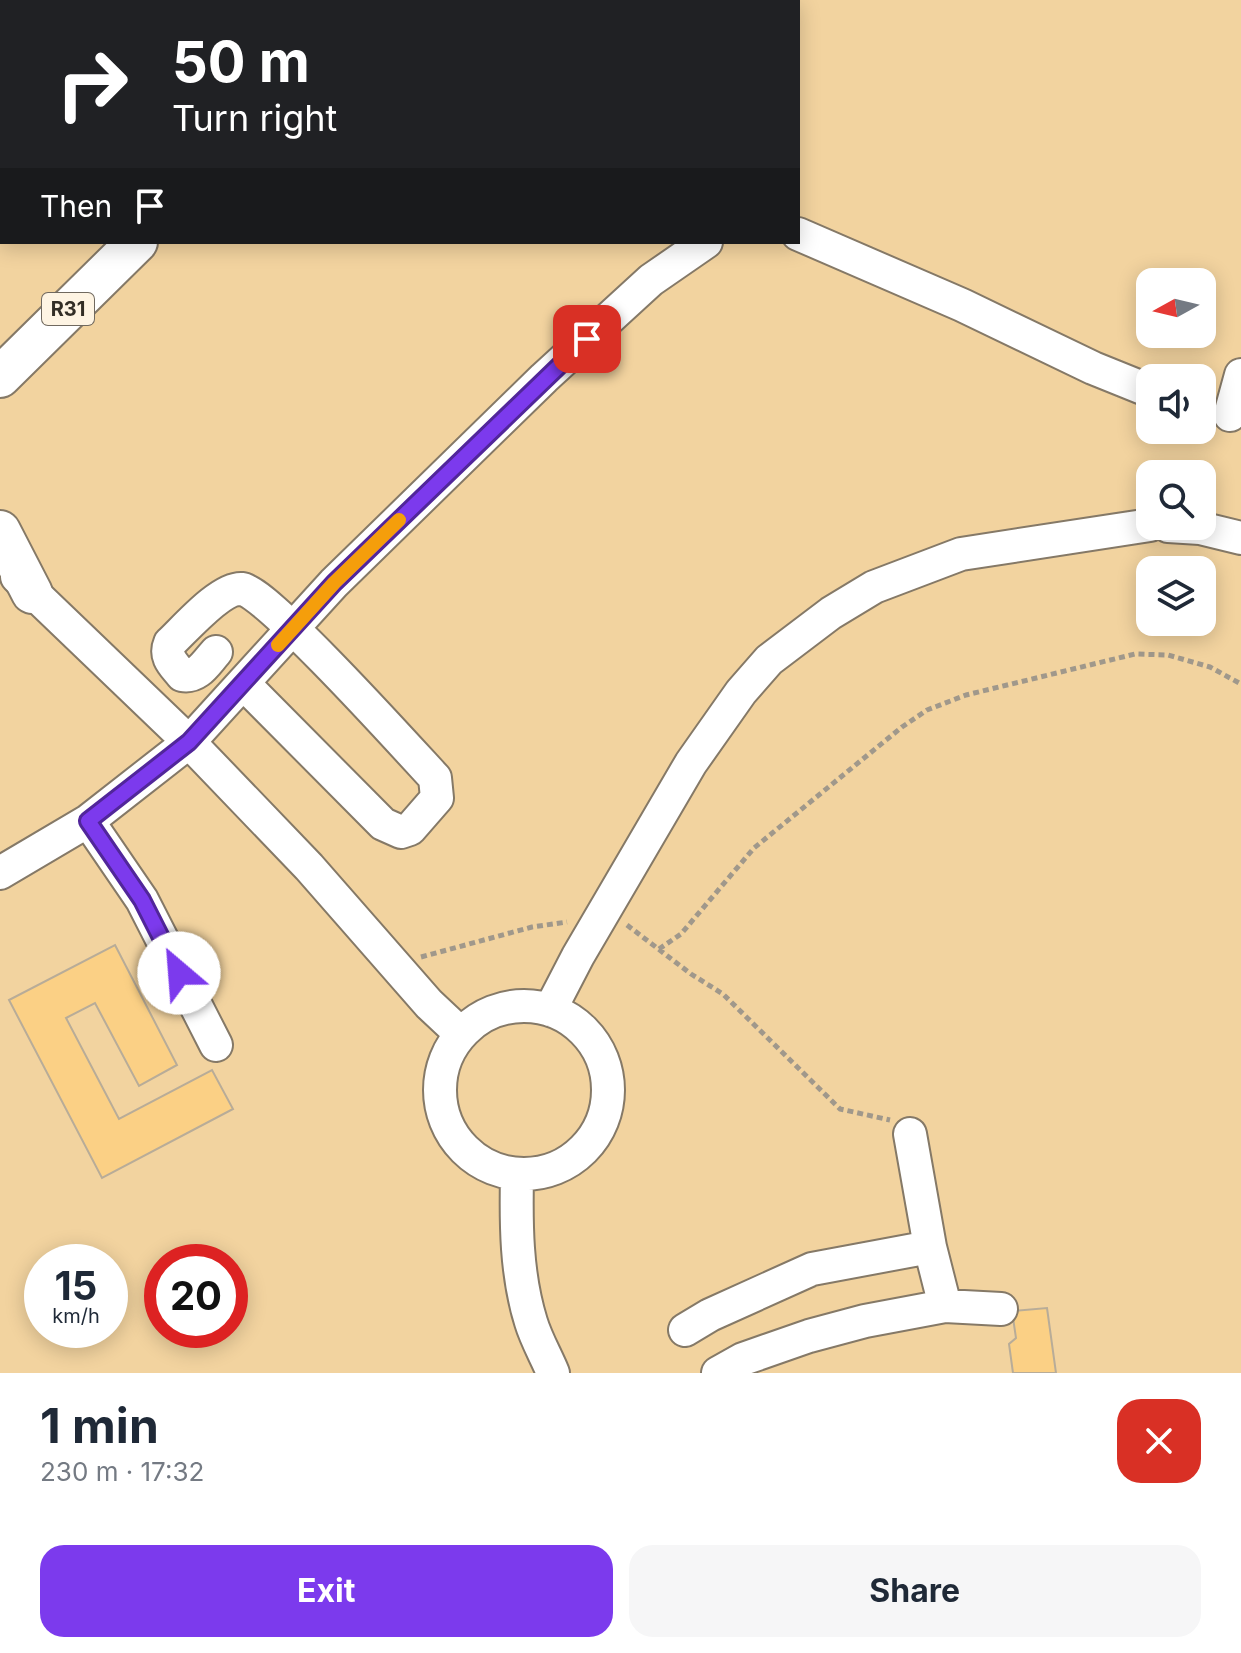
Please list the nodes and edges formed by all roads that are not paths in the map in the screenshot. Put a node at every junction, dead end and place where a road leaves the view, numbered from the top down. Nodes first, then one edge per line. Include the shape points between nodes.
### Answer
1 (800, 235) edge
2 (135, 244) edge
3 (703, 244) edge
4 (1241, 375) edge
5 (0, 377) edge
6 (1136, 385) edge
7 (1224, 413) edge
8 (1136, 527) edge
9 (0, 531) edge
10 (1216, 532) edge
11 (1241, 538) edge
12 (0, 558) edge
13 (32, 593) junction
14 (293, 628) junction
15 (216, 652) dead end
16 (243, 683) junction
17 (189, 742) junction
18 (88, 821) junction
19 (0, 873) edge
20 (550, 1010) junction
21 (460, 1033) junction
22 (216, 1045) dead end
23 (910, 1134) road end
24 (517, 1175) junction
25 (930, 1247) junction
26 (945, 1306) junction
27 (1001, 1309) dead end
28 (685, 1330) dead end
29 (553, 1373) edge
30 (718, 1373) edge

1 - 6 street
2 - 5 main road, R31
3 - 14 street via 651,280 544,378
4 - 7 street
8 - 20 street via 961,554 874,587 769,660 691,763
9 - 13 main road
10 - 11 street
12 - 13 street
13 - 17 street
14 - 15 street via 252,592 226,591 167,650 182,675 189,676
14 - 16 street
14 - 16 street via 435,778 437,798 410,829 401,832 383,824
16 - 17 street
17 - 18 street
17 - 21 street
18 - 19 street
18 - 22 street via 142,900
20 - 21 street via 505,1007 480,1016
20 - 24 street via 583,1027 600,1052 609,1080 606,1110 594,1138 573,1159 546,1172
21 - 24 street via 446,1056 441,1109 468,1154
23 - 25 street
24 - 29 street via 521,1273 531,1322
25 - 26 street
25 - 28 street via 812,1269
26 - 27 street
26 - 30 street via 809,1336

